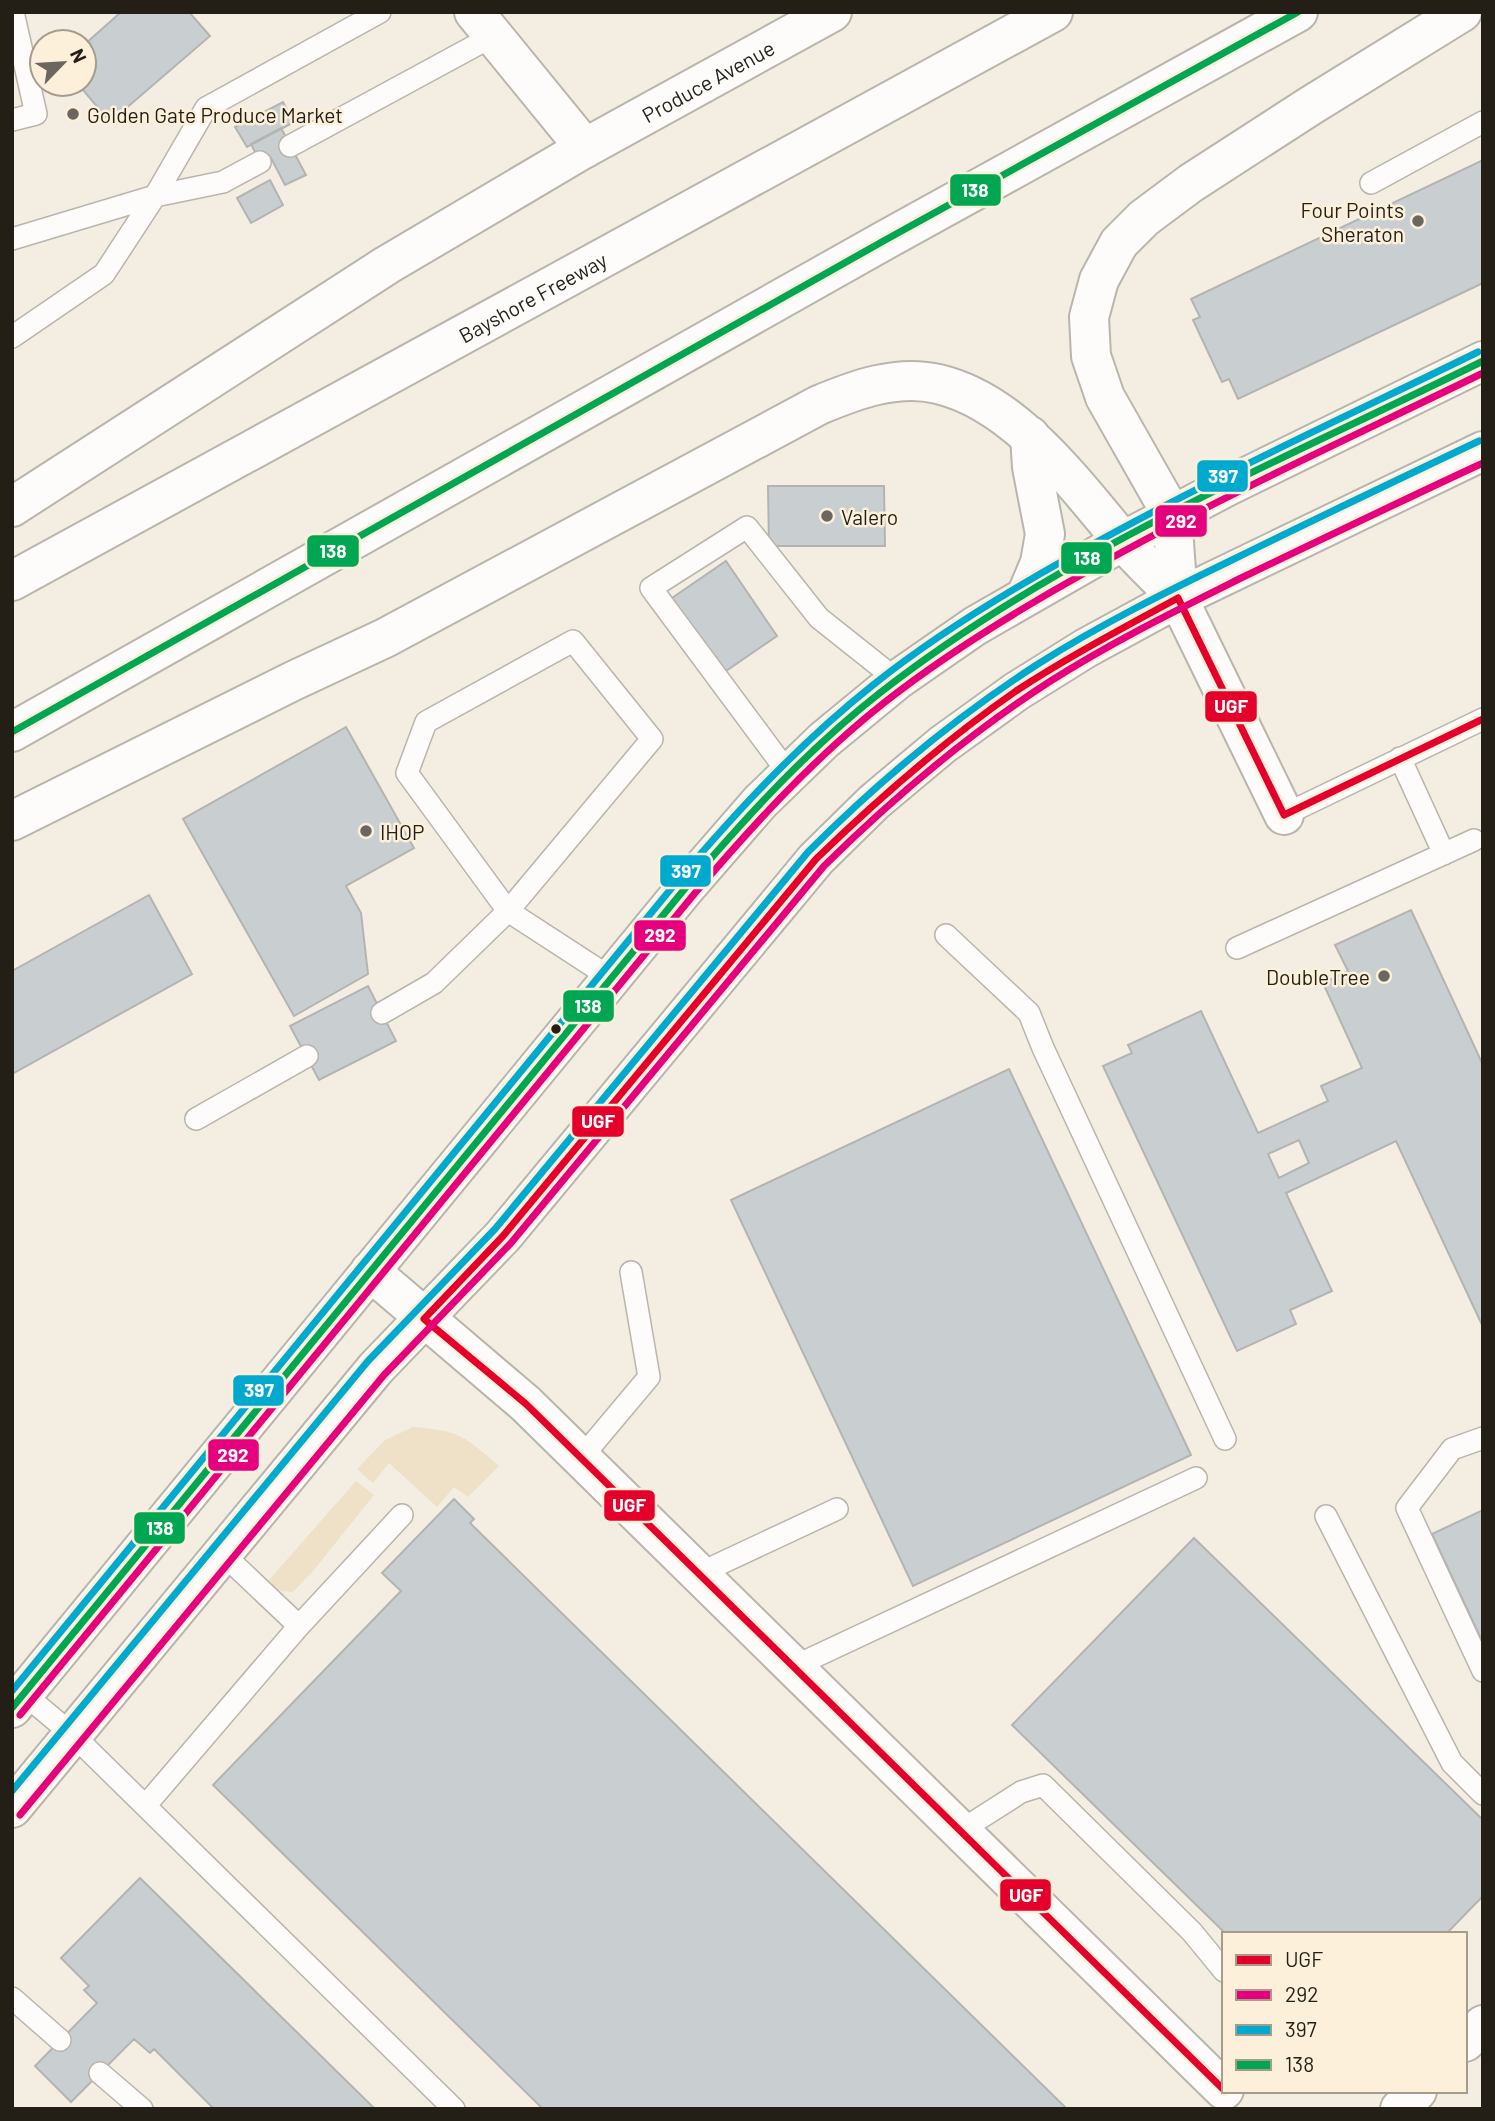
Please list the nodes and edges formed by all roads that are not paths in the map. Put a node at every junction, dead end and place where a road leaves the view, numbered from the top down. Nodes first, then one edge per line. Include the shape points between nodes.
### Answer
1 (13, 12) edge
2 (380, 12) edge
3 (832, 12) edge
4 (1053, 12) edge
5 (1298, 12) edge
6 (1462, 12) edge
7 (483, 24) edge
8 (12, 120) edge
9 (1483, 122) edge
10 (290, 146) dead end
11 (585, 148) junction
12 (260, 162) dead end
13 (1371, 183) dead end
14 (155, 196) junction
15 (12, 239) edge
16 (12, 337) edge
17 (1483, 361) edge
18 (1030, 436) junction
19 (1483, 451) edge
20 (12, 507) edge
21 (1172, 515) junction
22 (1123, 541) junction
23 (12, 581) edge
24 (1026, 596) junction
25 (1178, 598) junction
26 (897, 680) junction
27 (1483, 719) edge
28 (12, 732) edge
29 (1401, 758) junction
30 (789, 775) junction
31 (1284, 815) joint
32 (12, 821) edge
33 (1474, 840) dead end
34 (1444, 854) junction
35 (508, 911) junction
36 (946, 935) dead end
37 (1237, 948) dead end
38 (611, 978) junction
39 (382, 1013) dead end
40 (307, 1056) dead end
41 (196, 1119) dead end
42 (370, 1271) junction
43 (631, 1272) dead end
44 (424, 1319) junction
45 (1483, 1438) edge
46 (1225, 1439) dead end
47 (581, 1458) junction
48 (1196, 1478) dead end
49 (837, 1509) dead end
50 (402, 1515) dead end
51 (1326, 1516) dead end
52 (223, 1554) junction
53 (698, 1574) junction
54 (299, 1626) junction
55 (793, 1667) junction
56 (1483, 1671) edge
57 (18, 1701) edge
58 (73, 1735) junction
59 (1483, 1794) edge
60 (146, 1805) junction
61 (12, 1808) edge
62 (960, 1831) junction
63 (1222, 1969) edge
64 (12, 1998) edge
65 (60, 2040) dead end
66 (100, 2073) dead end
67 (1222, 2085) edge
68 (1415, 2093) edge
69 (142, 2109) edge
70 (454, 2109) edge
71 (1400, 2109) edge

1 - 8 lane via 36,114
2 - 14 lane via 206,108
3 - 11 main road, Produce Avenue
4 - 23 main road, Bayshore Freeway
5 - 28 main road
6 - 21 main road via 1201,176 1144,218 1119,243 1092,304 1091,356 1105,397
7 - 10 lane
7 - 11 main road
9 - 13 lane
11 - 20 main road, Produce Avenue via 387,265
12 - 14 lane via 223,182
14 - 15 lane
14 - 16 lane via 104,274
17 - 21 main road
18 - 22 main road
18 - 24 main road via 1045,534 1040,564
18 - 32 main road via 989,404 937,384 901,381 859,388 819,405 385,638
19 - 25 main road
21 - 22 main road
21 - 25 main road
22 - 24 main road
22 - 25 main road
24 - 26 main road
25 - 31 main road
25 - 44 main road via 1017,691 874,802 808,869 503,1236
26 - 30 main road
26 - 30 lane via 820,618 747,527 651,588
27 - 29 lane
29 - 31 lane
29 - 34 lane
30 - 38 main road via 760,802
33 - 34 lane
34 - 37 lane
35 - 35 lane via 652,739 573,641 426,722 407,773
35 - 38 lane
35 - 39 lane via 434,983
36 - 46 lane via 1029,1013
38 - 42 main road
40 - 41 lane
42 - 44 main road
42 - 57 main road
43 - 47 lane via 649,1377
44 - 47 main road via 526,1404
44 - 52 main road via 376,1368
45 - 56 lane via 1452,1449 1407,1508
47 - 53 main road
48 - 55 lane
49 - 53 lane
50 - 54 lane
51 - 59 lane via 1452,1763
52 - 54 lane
52 - 58 main road
53 - 55 main road
54 - 60 lane
55 - 62 main road
57 - 58 lane
58 - 60 lane
58 - 61 main road
60 - 70 lane
62 - 63 lane via 1020,1792 1043,1785 1192,1932
62 - 67 main road
64 - 65 lane
66 - 69 lane
68 - 71 main road

